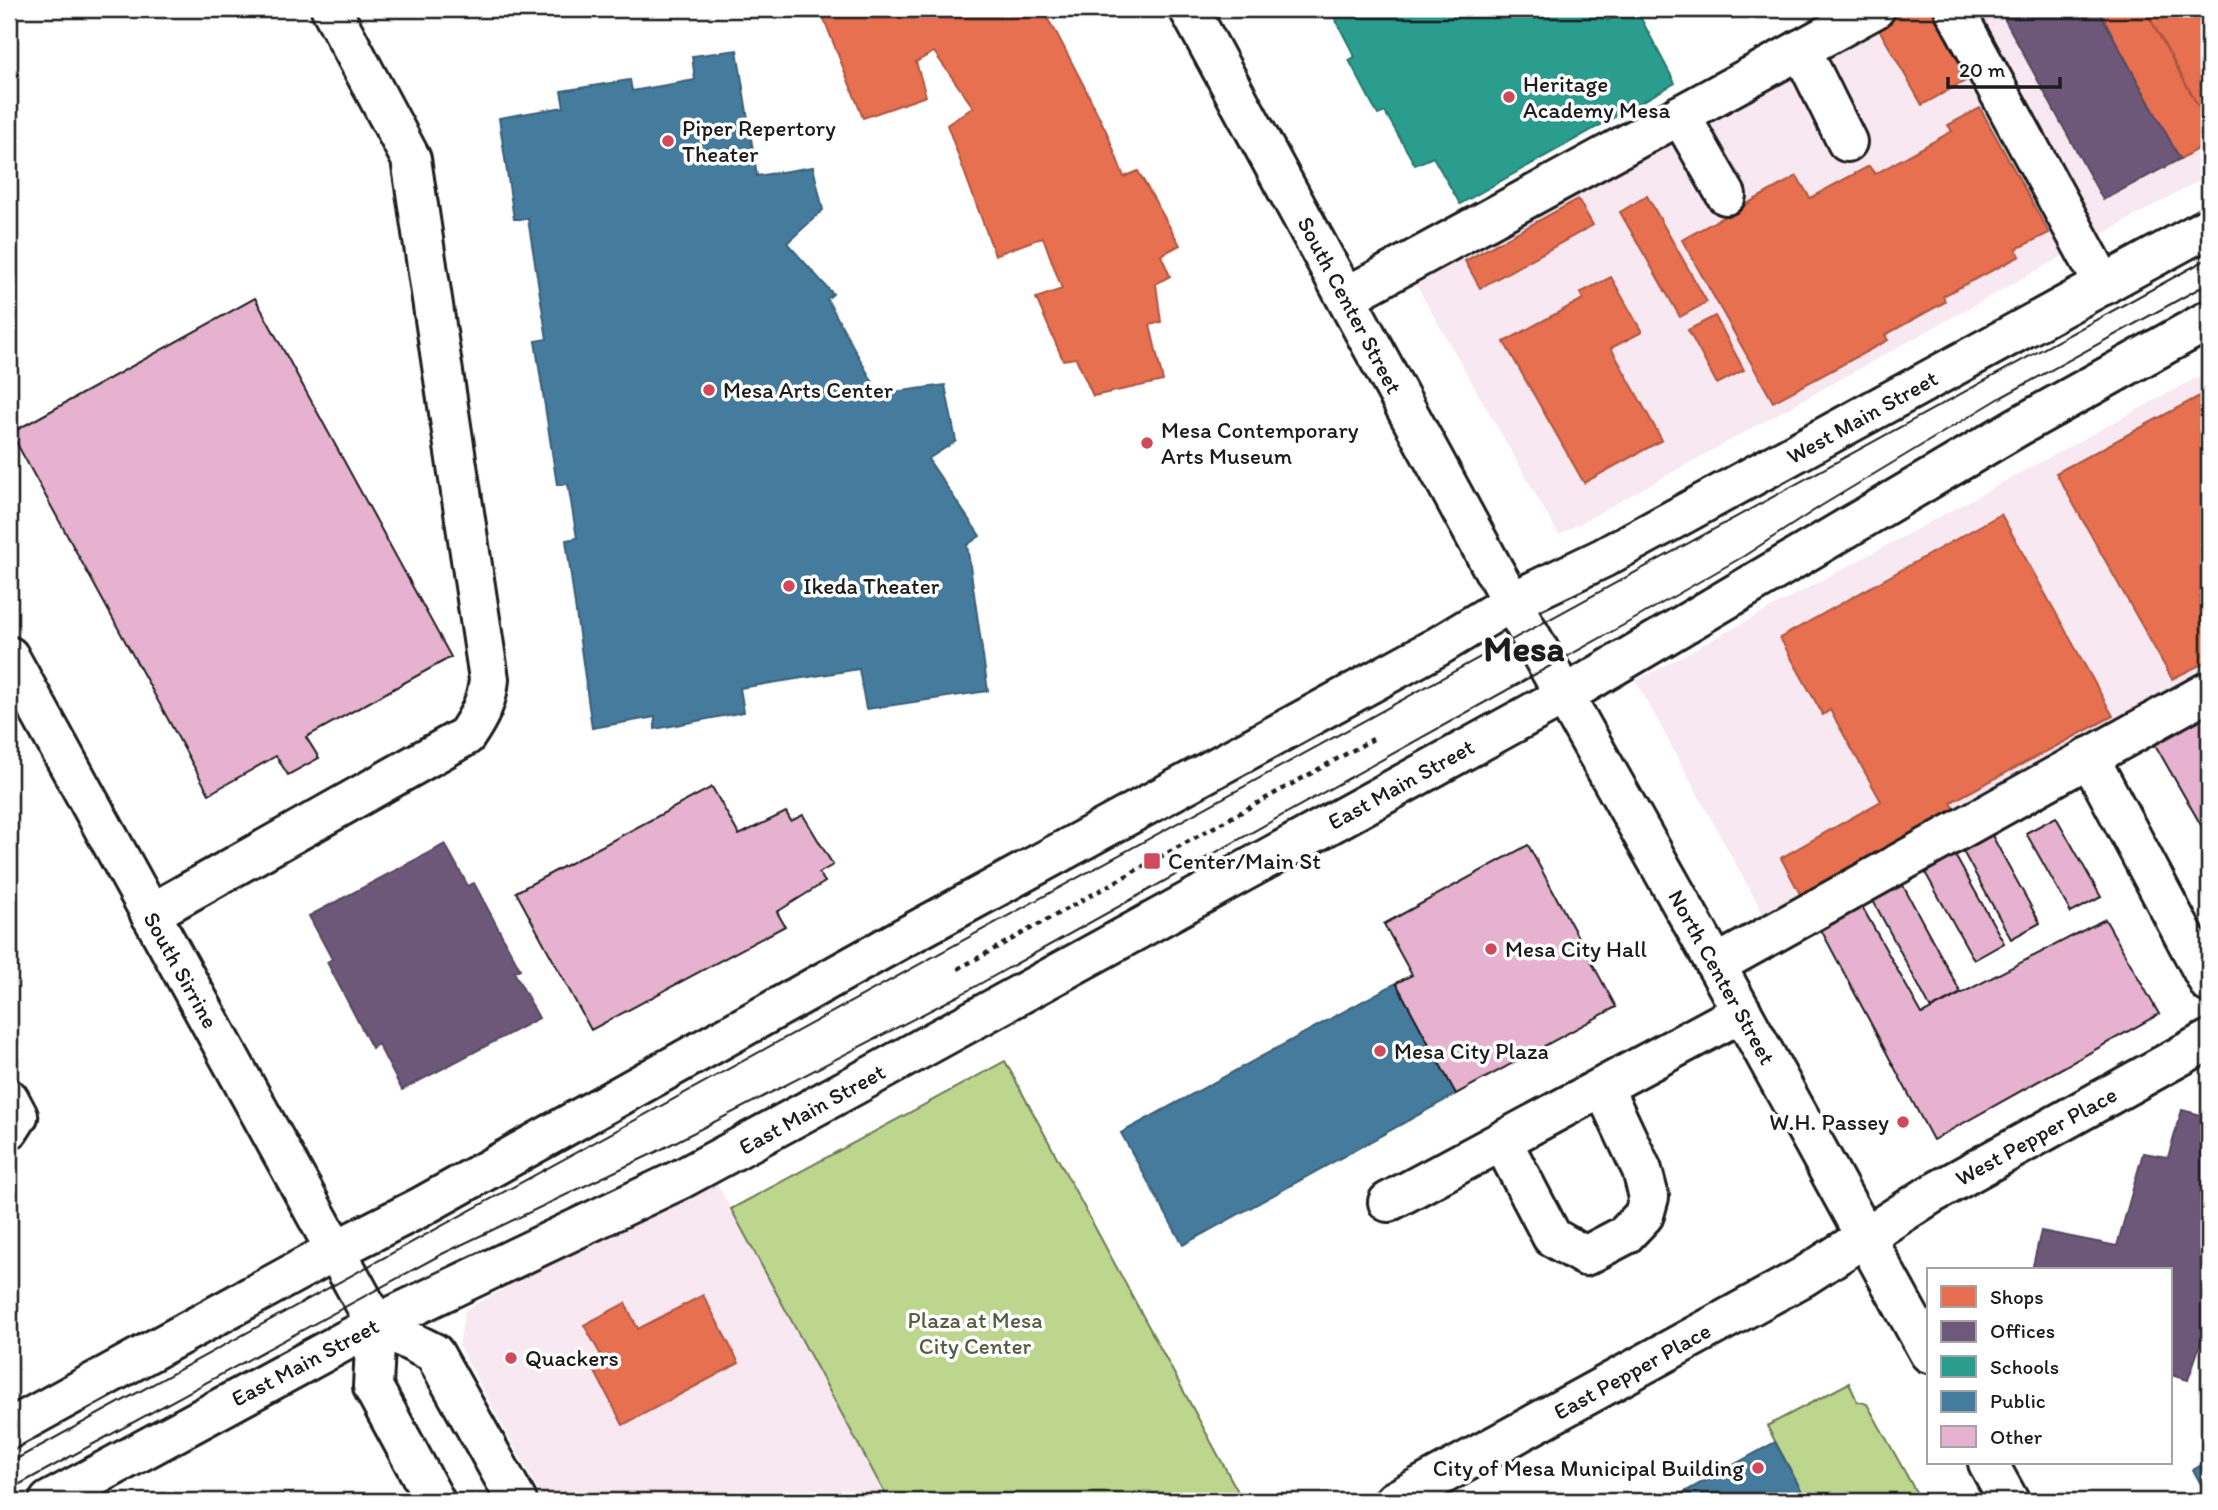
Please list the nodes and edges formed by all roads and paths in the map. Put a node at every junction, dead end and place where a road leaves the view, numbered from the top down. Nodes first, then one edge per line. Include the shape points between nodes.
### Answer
1 (331, 9) edge
2 (1189, 9) edge
3 (1875, 9) edge
4 (1954, 9) edge
5 (1801, 49) junction
6 (1680, 115) junction
7 (1847, 142) dead end
8 (1726, 195) dead end
9 (2209, 227) edge
10 (2104, 285) junction
11 (1346, 297) junction
12 (2209, 320) edge
13 (1513, 601) junction
14 (9, 656) edge
15 (2209, 691) edge
16 (1565, 695) junction
17 (1373, 739) dead end
18 (2089, 757) junction
19 (150, 914) junction
20 (1716, 965) junction
21 (958, 969) dead end
22 (2209, 982) edge
23 (1742, 1012) junction
24 (2209, 1040) edge
25 (1603, 1087) junction
26 (9, 1099) edge
27 (9, 1130) edge
28 (1502, 1141) junction
29 (1388, 1202) dead end
30 (1866, 1236) junction
31 (336, 1250) junction
32 (376, 1324) junction
33 (1927, 1349) edge
34 (9, 1429) edge
35 (1989, 1464) edge
36 (49, 1501) edge
37 (435, 1501) edge
38 (517, 1501) edge
39 (1394, 1501) edge
40 (2009, 1501) edge

1 - 19 main road via 411,159 489,679 487,697 466,736
2 - 11 main road, South Center Street
3 - 5 main road
4 - 10 main road
5 - 6 main road
5 - 7 main road
6 - 8 main road
6 - 11 main road
9 - 10 main road, West Main Street
10 - 13 main road, West Main Street via 1603,558
11 - 13 main road, South Center Street
12 - 16 main road via 2019,426
13 - 16 main road, North Center Street
13 - 31 main road via 1437,647
14 - 19 main road, South Sirrine
15 - 18 main road
16 - 20 main road, North Center Street
16 - 32 main road, East Main Street via 706,1166
17 - 21 path
18 - 20 main road
18 - 22 main road
19 - 31 main road, South Sirrine
20 - 23 main road, North Center Street
23 - 25 main road
23 - 30 main road, North Center Street
24 - 30 main road, West Pepper Place via 1930,1195
25 - 28 main road
25 - 28 main road via 1642,1170 1649,1197 1644,1215 1625,1235 1585,1256 1552,1237
26 - 27 main road via 18,1116
28 - 29 main road
30 - 33 main road, North Center Street
30 - 39 main road, East Pepper Place via 1804,1277
31 - 32 main road, South Sirrine
31 - 34 main road
32 - 36 main road, East Main Street
32 - 37 main road via 373,1387
32 - 38 main road via 434,1353
35 - 40 main road

